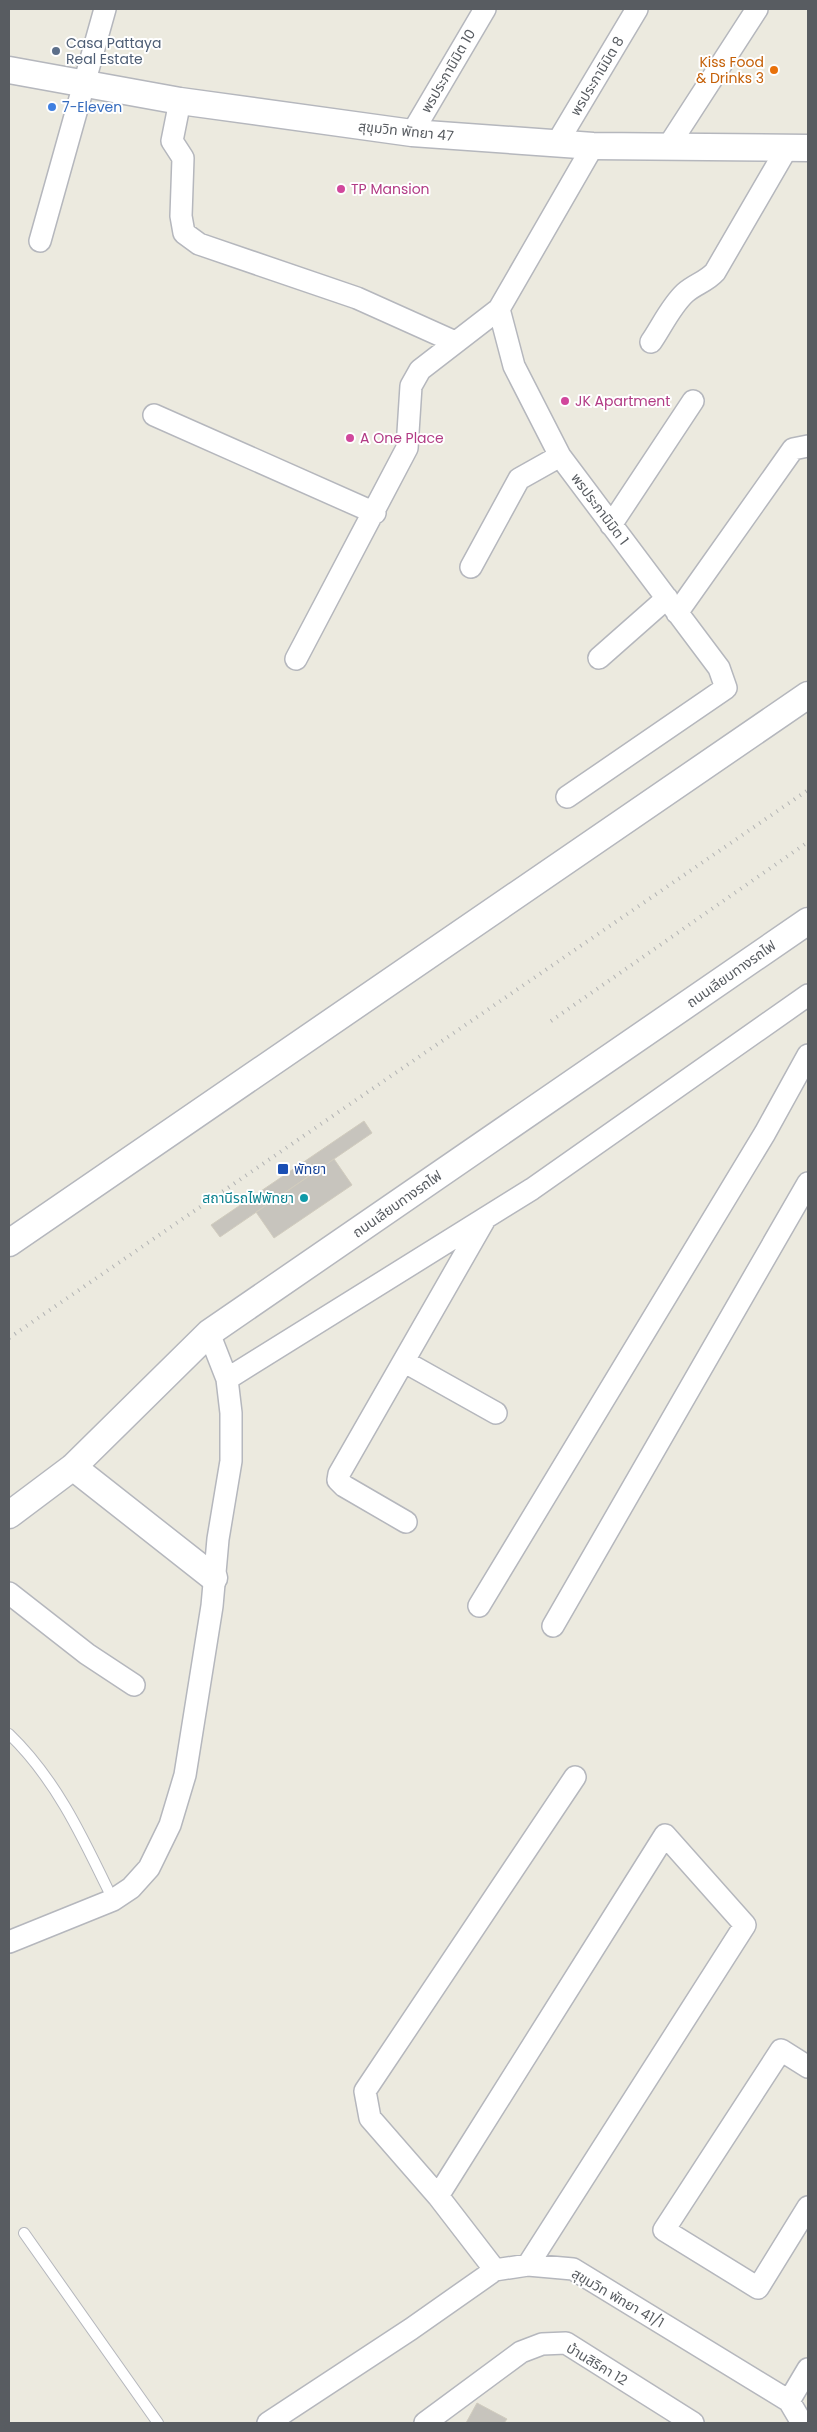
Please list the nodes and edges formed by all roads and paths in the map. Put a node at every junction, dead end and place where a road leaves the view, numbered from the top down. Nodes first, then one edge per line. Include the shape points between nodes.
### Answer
1 (105, 9) edge
2 (485, 9) edge
3 (637, 9) edge
4 (757, 9) edge
5 (9, 70) edge
6 (83, 82) junction
7 (180, 101) junction
8 (412, 133) junction
9 (557, 143) junction
10 (669, 145) junction
11 (593, 146) junction
12 (798, 148) edge
13 (40, 240) dead end
14 (499, 309) junction
15 (455, 342) junction
16 (651, 342) dead end
17 (693, 401) dead end
18 (154, 415) dead end
19 (808, 446) edge
20 (560, 456) junction
21 (375, 513) junction
22 (612, 525) junction
23 (471, 567) dead end
24 (672, 606) junction
25 (599, 658) dead end
26 (296, 660) dead end
27 (808, 695) edge
28 (567, 798) dead end
29 (808, 921) edge
30 (808, 995) edge
31 (808, 1055) edge
32 (808, 1183) edge
33 (487, 1217) junction
34 (9, 1244) edge
35 (209, 1333) junction
36 (405, 1362) junction
37 (227, 1379) junction
38 (496, 1413) dead end
39 (73, 1467) junction
40 (9, 1515) edge
41 (406, 1522) dead end
42 (214, 1578) junction
43 (9, 1593) edge
44 (480, 1606) dead end
45 (553, 1626) dead end
46 (134, 1685) dead end
47 (9, 1734) edge
48 (575, 1777) dead end
49 (113, 1900) junction
50 (9, 1942) edge
51 (808, 2067) edge
52 (438, 2196) junction
53 (808, 2207) edge
54 (24, 2233) dead end
55 (800, 2240) edge
56 (528, 2265) junction
57 (495, 2270) junction
58 (808, 2369) edge
59 (789, 2401) junction
60 (158, 2423) edge
61 (268, 2423) edge
62 (425, 2423) edge
63 (693, 2423) edge
64 (802, 2423) edge

1 - 6 street
2 - 8 street, พรประภานิมิต 10
3 - 9 street, พรประภานิมิต 8
4 - 10 street
5 - 6 street, สุขุมวิท พัทยา 47
6 - 7 street, สุขุมวิท พัทยา 47
6 - 13 street
7 - 8 street, สุขุมวิท พัทยา 47
7 - 15 street via 172,141 183,158 181,216 184,233 198,244 357,298
8 - 9 street, สุขุมวิท พัทยา 47
9 - 11 street, สุขุมวิท พัทยา 47
10 - 11 street, สุขุมวิท พัทยา 47
10 - 12 street, สุขุมวิท พัทยา 47
11 - 14 street
12 - 16 street via 715,272 678,300
14 - 15 street
14 - 20 street, พรประภานิมิต 1 via 514,366
15 - 21 street via 420,370 411,386 407,448
17 - 22 street
18 - 21 street
19 - 24 street via 793,448
20 - 22 street, พรประภานิมิต 1
20 - 23 street via 519,479
21 - 26 street
22 - 24 street, พรประภานิมิต 1
24 - 25 street
24 - 28 street, พรประภานิมิต 1 via 719,668 726,688
27 - 34 street
29 - 35 street, ถนนเลียบทางรถไฟ
30 - 33 street via 532,1189
31 - 44 street via 765,1133
32 - 45 street
33 - 36 street
33 - 37 street
35 - 37 street
35 - 39 street, ถนนเลียบทางรถไฟ
36 - 38 street
36 - 41 street via 338,1480
37 - 42 street via 231,1461
39 - 40 street, ถนนเลียบทางรถไฟ
39 - 42 street
42 - 49 street via 185,1775 170,1825 149,1868 131,1888
43 - 46 street via 87,1654
47 - 49 lane via 31,1755 75,1821
48 - 52 street via 365,2091 370,2118
49 - 50 street
51 - 55 street via 781,2050 664,2230 758,2288
52 - 56 street via 666,1835 746,1925
52 - 57 street
53 - 55 street
54 - 60 lane
56 - 57 street, สุขุมวิท พัทยา 41/1
56 - 59 street, สุขุมวิท พัทยา 41/1 via 573,2269
57 - 61 street, สุขุมวิท พัทยา 41/1
58 - 59 street
59 - 64 street, สุขุมวิท พัทยา 41/1
62 - 63 street, บ้านสิริคา 12 via 521,2352 542,2344 566,2343

